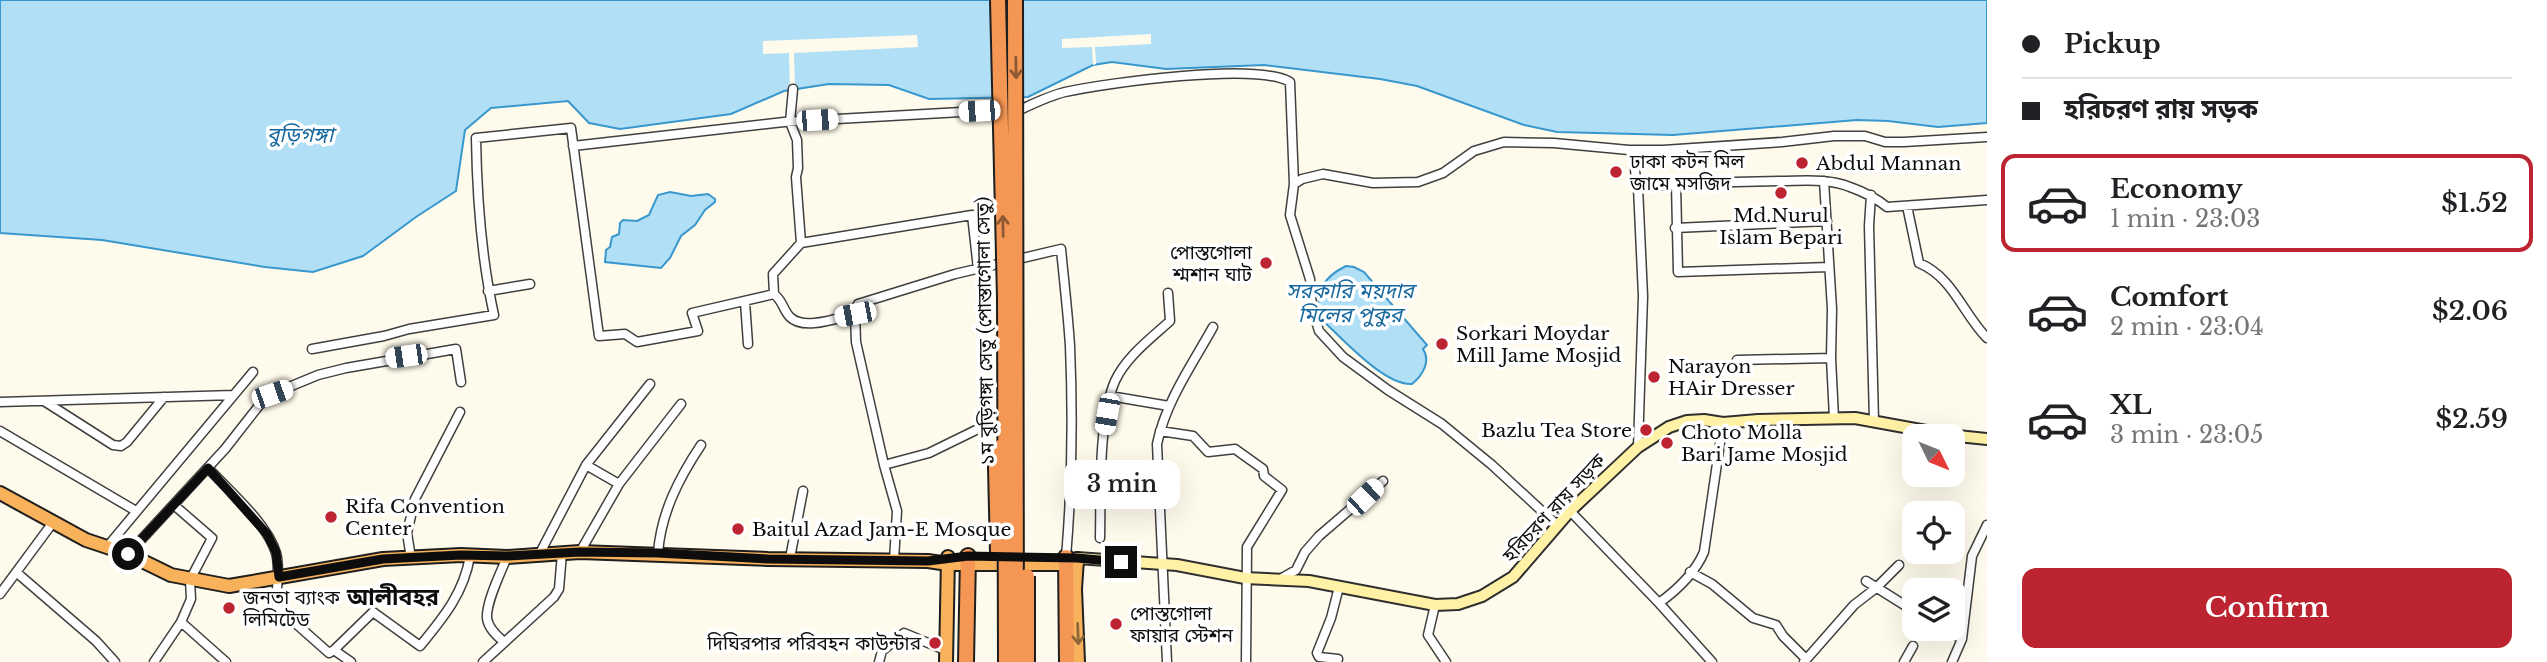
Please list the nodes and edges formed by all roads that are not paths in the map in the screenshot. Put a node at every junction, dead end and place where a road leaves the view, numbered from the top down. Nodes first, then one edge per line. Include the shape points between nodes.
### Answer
1 (998, 0) edge
2 (1015, 0) edge
3 (793, 89) dead end
4 (790, 122) junction
5 (1987, 137) edge
6 (573, 146) junction
7 (1634, 150) junction
8 (1824, 181) junction
9 (1294, 184) junction
10 (1676, 184) junction
11 (1638, 187) junction
12 (1871, 195) junction
13 (1987, 200) edge
14 (1907, 206) junction
15 (1827, 221) junction
16 (1675, 229) junction
17 (801, 243) junction
18 (1828, 267) junction
19 (978, 269) junction
20 (530, 284) dead end
21 (488, 291) junction
22 (1168, 293) dead end
23 (775, 294) junction
24 (745, 302) junction
25 (855, 314) junction
26 (1213, 327) dead end
27 (1987, 338) edge
28 (748, 344) dead end
29 (312, 349) dead end
30 (1831, 358) junction
31 (1737, 360) dead end
32 (253, 372) dead end
33 (461, 382) dead end
34 (650, 384) dead end
35 (234, 395) junction
36 (1110, 396) junction
37 (163, 397) junction
38 (44, 401) junction
39 (0, 402) edge
40 (681, 404) dead end
41 (1169, 406) junction
42 (460, 412) dead end
43 (1012, 418) junction
44 (1834, 418) junction
45 (1874, 421) junction
46 (1723, 423) junction
47 (976, 430) dead end
48 (0, 431) edge
49 (1160, 431) junction
50 (1987, 439) edge
51 (701, 445) dead end
52 (1638, 447) junction
53 (586, 465) junction
54 (884, 465) junction
55 (208, 468) junction
56 (1383, 481) dead end
57 (619, 484) junction
58 (803, 491) dead end
59 (0, 493) edge
60 (174, 505) junction
61 (136, 511) junction
62 (1570, 511) junction
63 (54, 521) junction
64 (1987, 525) edge
65 (1557, 526) junction
66 (1100, 538) dead end
67 (107, 547) junction
68 (562, 552) junction
69 (580, 552) junction
70 (540, 553) junction
71 (658, 553) junction
72 (128, 554) junction
73 (470, 556) junction
74 (507, 556) junction
75 (411, 558) junction
76 (790, 558) junction
77 (894, 560) junction
78 (958, 560) junction
79 (1067, 561) junction
80 (1162, 565) junction
81 (1899, 565) dead end
82 (16, 572) junction
83 (1690, 572) junction
84 (279, 577) junction
85 (1245, 578) junction
86 (1282, 578) junction
87 (190, 580) junction
88 (1866, 581) dead end
89 (1339, 587) junction
90 (1876, 588) junction
91 (0, 594) edge
92 (1659, 603) junction
93 (1902, 604) edge
94 (1435, 605) junction
95 (1965, 614) edge
96 (181, 622) junction
97 (1961, 641) edge
98 (504, 642) junction
99 (1913, 646) dead end
100 (334, 650) junction
101 (946, 656) edge
102 (1805, 660) edge
103 (115, 662) edge
104 (154, 662) edge
105 (226, 662) edge
106 (351, 662) edge
107 (483, 662) edge
108 (879, 662) edge
109 (958, 662) edge
110 (966, 662) edge
111 (1000, 662) edge
112 (1006, 662) edge
113 (1016, 662) edge
114 (1027, 662) edge
115 (1061, 662) edge
116 (1067, 662) edge
117 (1078, 662) edge
118 (1167, 662) edge
119 (1247, 662) edge
120 (1337, 662) edge
121 (1446, 662) edge
122 (1712, 662) edge
123 (1904, 662) edge
124 (1952, 662) edge

43 -> 1 highway, ১ম বুড়িগঙ্গা সেতু (পোস্তাগোলা সেতু), bridge
2 -> 43 highway, bridge
3 - 4 street
4 - 6 street
4 - 9 street via 979,111 1010,114 1063,93 1139,80 1206,75 1282,77 1290,82
4 - 17 street via 797,140
5 - 7 street via 1885,142 1865,136 1834,136 1702,149
6 - 21 street via 571,128 476,138
6 - 24 street via 599,336 625,334 637,342 698,331 692,313
7 - 9 street via 1504,142 1474,151 1443,173 1418,182 1373,183 1323,174
7 - 11 street
8 - 10 street
8 - 12 street
8 - 15 street
9 - 65 street via 1290,215 1310,279 1319,331 1343,357 1443,424
10 - 11 street
10 - 16 street
11 - 52 street via 1643,296
12 - 14 street via 1887,207
12 - 45 street
13 - 14 street
14 - 27 street via 1919,263 1951,288
15 - 16 street
15 - 18 street
16 - 18 street via 1678,272
17 - 19 street via 972,215
17 - 23 street via 773,274
18 - 30 street
19 - 25 street via 858,304
19 - 79 street via 1061,249 1072,410
20 - 21 street
21 - 29 street via 494,315
22 - 36 street via 1170,321 1127,363
23 - 24 street
23 - 25 street via 791,318 802,324
24 - 28 street
25 - 54 street via 856,342
26 - 41 street
30 - 31 street
30 - 44 street
32 - 35 street
33 - 55 street via 456,349 318,375 261,403
34 - 53 street
35 - 37 street
35 - 61 street
36 - 41 street
36 - 66 street via 1101,472
37 - 38 street
37 - 38 street via 121,446
38 - 39 street
40 - 57 street
41 - 49 street
42 - 75 street via 415,499 407,533
43 - 111 highway, bridge via 996,468
43 - 112 highway, ১ম বুড়িগঙ্গা সেতু (পোস্তাগোলা সেতু), bridge
43 - 113 highway, bridge
43 - 114 highway, bridge via 1026,469
44 - 45 main road, হরিচরণ রায় সড়ক
44 - 46 main road, হরিচরণ রায় সড়ক
45 - 50 main road, হরিচরণ রায় সড়ক
46 - 52 main road, হরিচরণ রায় সড়ক via 1687,421 1670,426
46 - 83 street via 1704,552
47 - 54 street via 929,453
48 - 61 street
49 - 80 street
49 - 85 street via 1193,436 1208,452 1235,449 1282,490 1247,547
51 - 71 street via 670,502
52 - 62 main road, হরিচরণ রায় সড়ক
53 - 57 street
53 - 70 street
54 - 77 street via 897,511
55 - 60 street
55 - 84 street via 267,534 276,552
56 - 86 street via 1319,536 1296,570
57 - 69 street
58 - 76 street
59 - 63 highway
60 - 72 street
60 - 87 street via 212,538
61 - 67 street
62 - 65 main road, হরিচরণ রায় সড়ক
62 - 92 street
63 - 67 highway
63 - 82 street
64 - 95 street via 1972,556
65 - 94 main road, হরিচরণ রায় সড়ক via 1500,586 1458,604
67 - 72 highway
68 - 69 highway
68 - 70 highway
68 - 98 street via 559,589 554,597
69 - 71 highway
70 - 74 highway
71 - 76 highway
72 - 87 highway
73 - 74 highway
73 - 75 highway
73 - 100 street via 467,576 451,609 420,646 373,612
74 - 98 street via 487,618
75 - 84 highway
76 - 77 highway
77 - 78 highway
78 - 79 highway
78 - 101 highway
78 - 109 highway
78 - 110 highway
79 - 80 main road, হরিচরণ রায় সড়ক
79 - 115 highway
79 - 116 highway
79 -> 117 highway via 1075,589
80 - 85 main road, হরিচরণ রায় সড়ক
80 - 118 street
81 - 90 street
82 - 91 street
82 - 103 street
83 - 92 street via 1675,592
83 - 102 street via 1753,618 1776,625
84 - 87 highway via 229,586
84 - 100 street via 277,607 321,649
85 - 86 main road, হরিচরণ রায় সড়ক
85 - 119 street
86 - 89 main road, হরিচরণ রায় সড়ক
87 - 96 street via 191,599
88 - 90 street
89 - 94 main road, হরিচরণ রায় সড়ক
89 - 120 street via 1317,653
90 - 93 street
90 - 102 street via 1854,605
92 - 122 street
94 - 121 street via 1428,635
96 - 104 street
96 - 105 street
97 - 124 street
98 - 107 street
99 - 123 street
100 - 106 street
101 - 108 street via 904,633 882,651

